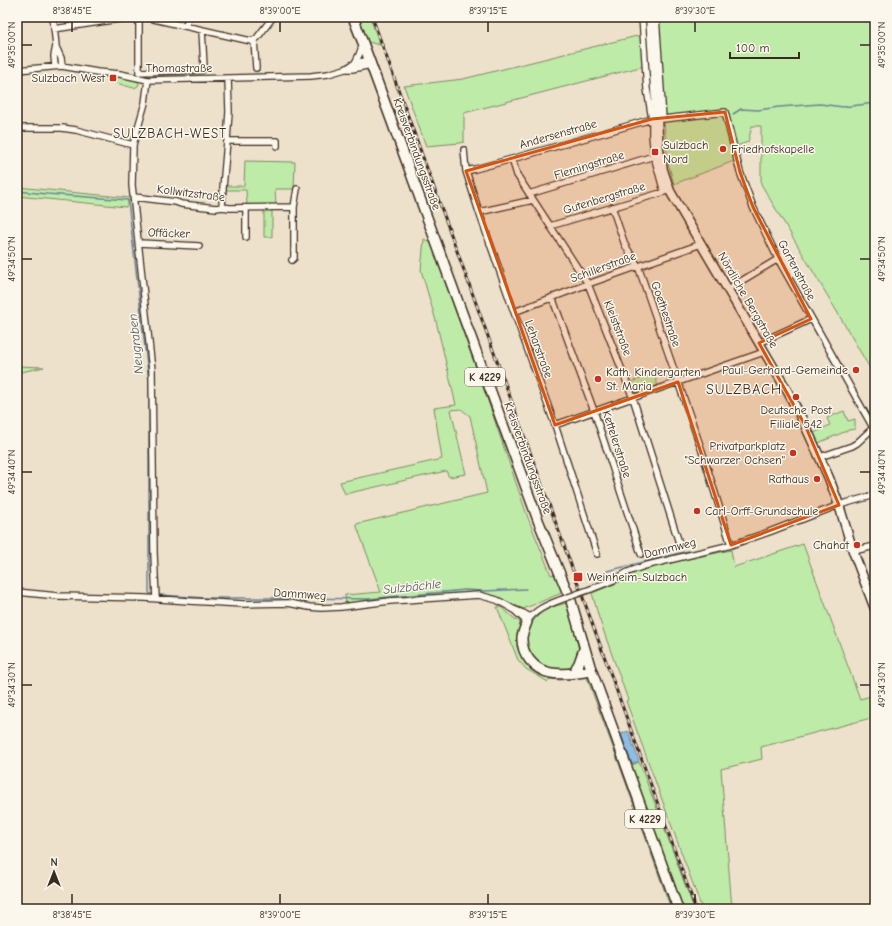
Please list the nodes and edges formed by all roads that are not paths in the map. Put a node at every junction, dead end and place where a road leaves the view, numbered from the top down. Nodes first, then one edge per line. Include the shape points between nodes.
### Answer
1 (53, 17) edge
2 (132, 17) edge
3 (139, 17) edge
4 (145, 17) edge
5 (188, 17) edge
6 (273, 17) edge
7 (353, 17) edge
8 (642, 17) edge
9 (650, 17) edge
10 (656, 17) edge
11 (186, 26) junction
12 (54, 29) junction
13 (202, 30) junction
14 (254, 40) junction
15 (363, 43) junction
16 (56, 46) junction
17 (355, 63) junction
18 (370, 63) junction
19 (55, 66) junction
20 (62, 66) junction
21 (256, 68) dead end
22 (345, 69) junction
23 (17, 70) edge
24 (228, 78) junction
25 (148, 80) junction
26 (725, 112) joint
27 (657, 118) junction
28 (17, 128) edge
29 (228, 141) junction
30 (133, 145) junction
31 (277, 146) dead end
32 (464, 150) dead end
33 (654, 156) junction
34 (512, 159) junction
35 (466, 171) junction
36 (297, 189) dead end
37 (529, 194) junction
38 (134, 197) junction
39 (533, 200) junction
40 (222, 207) junction
41 (294, 207) junction
42 (612, 207) junction
43 (246, 208) junction
44 (479, 212) junction
45 (550, 226) junction
46 (246, 237) dead end
47 (139, 243) junction
48 (700, 244) junction
49 (199, 246) dead end
50 (292, 260) dead end
51 (778, 260) junction
52 (638, 266) junction
53 (588, 284) junction
54 (728, 289) junction
55 (552, 297) junction
56 (514, 312) junction
57 (811, 319) junction
58 (759, 343) junction
59 (764, 352) junction
60 (678, 382) junction
61 (633, 398) junction
62 (594, 411) junction
63 (555, 425) junction
64 (874, 430) edge
65 (820, 457) junction
66 (875, 495) edge
67 (839, 505) junction
68 (679, 543) dead end
69 (731, 545) junction
70 (875, 546) edge
71 (853, 551) junction
72 (597, 554) dead end
73 (641, 554) dead end
74 (17, 592) edge
75 (156, 598) junction
76 (875, 608) edge
77 (528, 619) junction
78 (584, 649) junction
79 (576, 668) junction
80 (590, 668) junction
81 (563, 673) junction
82 (678, 909) edge

1 - 12 street
2 - 12 street
3 - 13 street via 139,72 202,70
4 - 11 street
5 - 11 street
6 - 14 street
7 - 15 main road, Kreisverbindungsstraße / K 4229
8 - 27 street via 647,89
9 - 27 main road, Nördliche Bergstraße
10 - 27 street
11 - 13 street
12 - 16 street
13 - 14 street
14 - 21 street
15 - 17 street
15 - 18 main road, Kreisverbindungsstraße / K 4229
16 - 19 street
16 - 20 street
17 - 18 street
17 - 22 street
18 - 22 street
18 - 78 main road, Kreisverbindungsstraße / K 4229 via 538,520 571,601
19 - 20 street, Thomastraße
19 - 23 street, Thomastraße
20 - 25 street, Thomastraße
22 - 24 street, Thomastraße via 311,76
24 - 25 street, Thomastraße
24 - 29 street
25 - 30 street via 145,103
26 - 27 street, Andersenstraße
26 - 51 street, Gartenstraße via 740,172
27 - 33 street via 652,136
27 - 34 street, Andersenstraße
27 - 48 main road, Nördliche Bergstraße via 658,148 670,191
28 - 30 street via 76,130
29 - 31 street via 277,141
29 - 40 street
30 - 38 street
32 - 35 street, Leharstraße
33 - 37 street, Flemingstraße
33 - 42 street, Gutenbergstraße via 664,192
34 - 35 street, Andersenstraße
34 - 37 street, Kleiststraße via 517,175
35 - 44 street, Leharstraße
36 - 41 street
37 - 39 street, Kleiststraße
38 - 40 street, Kollwitzstraße
38 - 47 street
39 - 44 street
39 - 45 street, Kleiststraße
40 - 43 street, Kollwitzstraße
41 - 43 street, Kollwitzstraße
41 - 50 street
42 - 45 street, Gutenbergstraße
42 - 52 street, Goethestraße via 625,245
43 - 46 street
44 - 56 street, Leharstraße
45 - 53 street, Kleiststraße
47 - 49 street, Offäcker
47 - 75 street via 152,370
48 - 52 street, Schillerstraße
48 - 54 main road, Nördliche Bergstraße
51 - 54 street
51 - 57 street, Gartenstraße
52 - 53 street, Schillerstraße
52 - 60 street, Goethestraße
53 - 55 street, Schillerstraße
53 - 61 street, Kleiststraße
54 - 58 main road, Nördliche Bergstraße
55 - 56 street, Schillerstraße
55 - 62 street, Kettelerstraße
56 - 63 street, Leharstraße
57 - 58 street
57 - 64 street, Gartenstraße
58 - 59 main road, Nördliche Bergstraße
59 - 60 street
59 - 65 main road, Nördliche Bergstraße via 788,392
60 - 61 street
60 - 69 street, Goethestraße via 704,454
61 - 62 street
61 - 68 street, Kleiststraße
62 - 63 street
62 - 73 street, Kettelerstraße
63 - 72 street, Leharstraße
64 - 65 street via 852,446
65 - 67 main road, Nördliche Bergstraße
66 - 67 street, Dammweg
67 - 69 street, Dammweg
67 - 71 main road, Nördliche Bergstraße
69 - 77 street, Dammweg, bridge via 644,566 541,608
70 - 71 street
71 - 76 main road, Nördliche Bergstraße
74 - 75 street, Dammweg via 58,596
75 - 77 street, Dammweg via 243,604 288,603 320,608 473,595 503,603
77 - 81 main road via 522,642 530,660 535,666 549,673
78 - 79 main road
78 - 80 main road, Kreisverbindungsstraße / K 4229
79 - 80 main road
79 - 81 main road
80 - 81 main road via 581,673
80 - 82 main road, Kreisverbindungsstraße / K 4229

